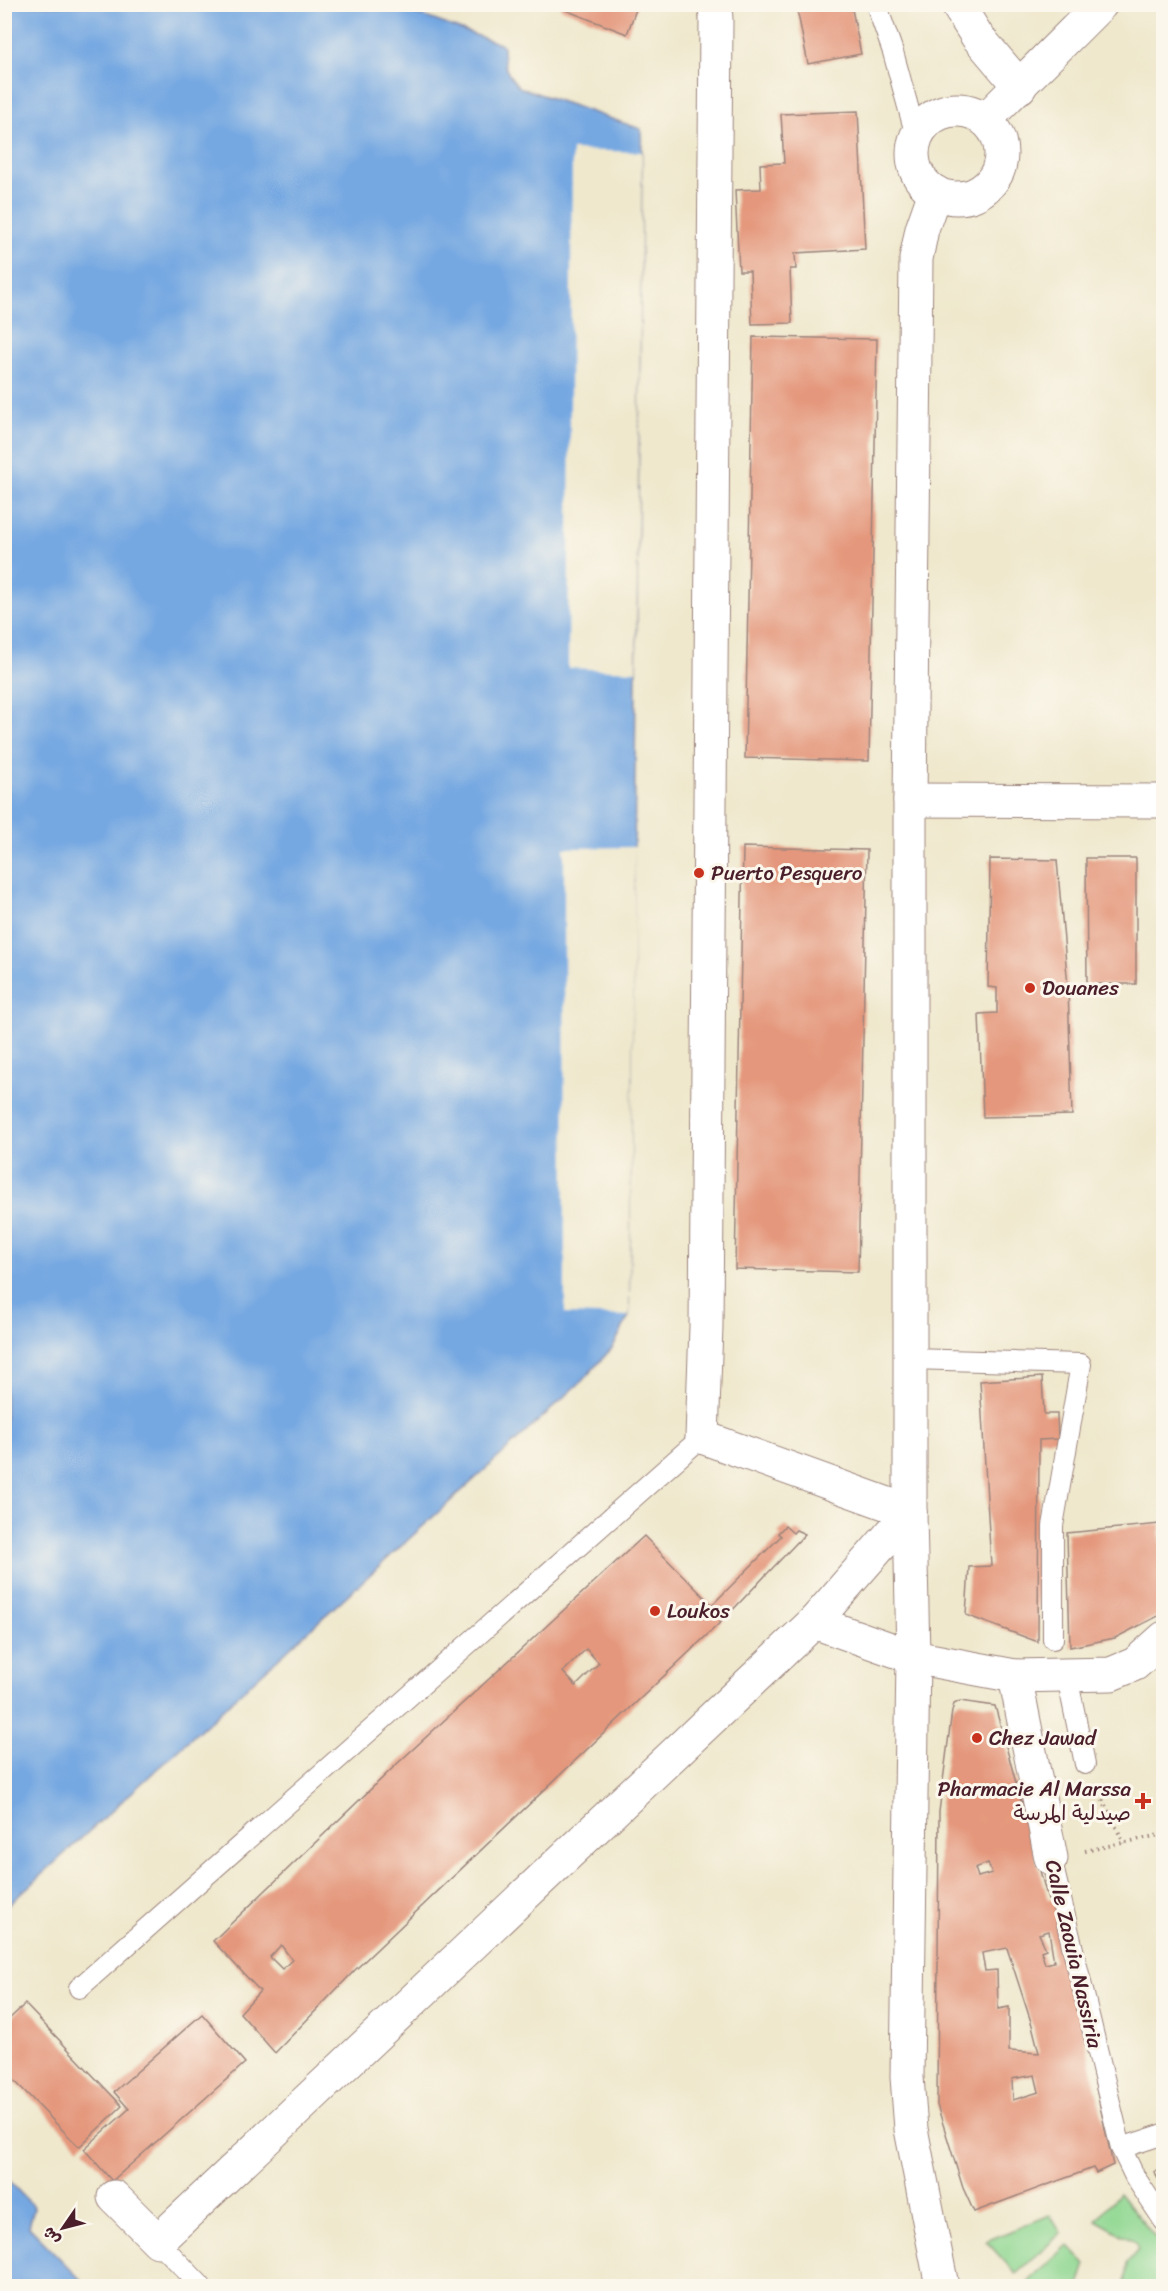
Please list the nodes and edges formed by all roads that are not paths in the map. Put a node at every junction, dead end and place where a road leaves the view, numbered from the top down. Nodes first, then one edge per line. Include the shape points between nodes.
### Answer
1 (714, 4) edge
2 (876, 4) edge
3 (957, 4) edge
4 (1101, 4) edge
5 (1020, 87) junction
6 (985, 120) junction
7 (916, 136) junction
8 (935, 192) junction
9 (910, 800) junction
10 (1164, 801) edge
11 (911, 1359) junction
12 (702, 1437) junction
13 (910, 1512) junction
14 (814, 1623) junction
15 (1164, 1638) edge
16 (1053, 1639) dead end
17 (913, 1657) junction
18 (1015, 1676) junction
19 (1067, 1676) junction
20 (1085, 1764) road end
21 (1051, 1858) joint
22 (79, 1988) dead end
23 (1164, 2134) edge
24 (1120, 2148) junction
25 (114, 2197) dead end
26 (1164, 2221) edge
27 (158, 2241) junction
28 (201, 2286) edge
29 (943, 2286) edge

1 - 12 street
2 - 7 lane
3 - 5 street via 977,36
4 - 5 street
5 - 6 street
6 - 7 street via 974,113 947,111 928,120
6 - 8 street via 993,129 1001,152 996,174 980,191 969,196 946,197
7 - 8 street via 913,149 917,174
8 - 9 street via 916,259
9 - 10 street
9 - 11 street
11 - 13 street
11 - 16 lane via 1081,1364 1053,1526
12 - 13 street
12 - 22 lane
13 - 14 street
13 - 17 street
14 - 17 street
14 - 27 street
15 - 19 street via 1135,1664 1111,1674
17 - 18 street
17 - 29 street via 906,2078 913,2140
18 - 19 street
18 - 21 street, Calle Zaouia Nassiria
19 - 20 lane
21 - 24 lane, Calle Zaouia Nassiria
23 - 24 lane
24 - 26 lane, Calle Zaouia Nassiria
25 - 27 street
27 - 28 lane

